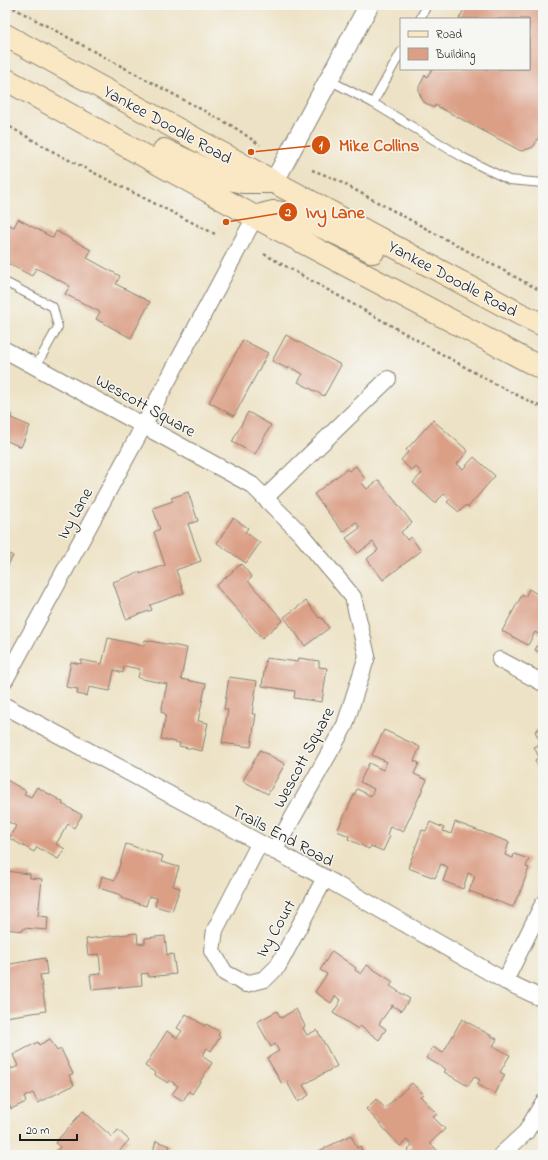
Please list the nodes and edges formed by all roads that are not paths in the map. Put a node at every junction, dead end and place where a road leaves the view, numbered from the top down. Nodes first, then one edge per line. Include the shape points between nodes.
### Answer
1 (369, 5) edge
2 (427, 5) edge
3 (420, 18) edge
4 (5, 34) edge
5 (400, 54) edge
6 (5, 65) edge
7 (5, 79) edge
8 (329, 80) junction
9 (373, 103) junction
10 (274, 182) junction
11 (543, 182) edge
12 (255, 217) junction
13 (5, 282) edge
14 (520, 314) junction
15 (543, 325) edge
16 (5, 350) edge
17 (36, 366) junction
18 (543, 369) edge
19 (388, 379) dead end
20 (144, 425) junction
21 (265, 498) junction
22 (500, 660) dead end
23 (5, 680) edge
24 (543, 683) edge
25 (5, 706) edge
26 (259, 844) junction
27 (274, 851) junction
28 (325, 878) junction
29 (543, 904) edge
30 (505, 981) junction
31 (543, 999) edge
32 (543, 1103) edge
33 (501, 1155) edge

1 - 8 street
2 - 3 lane
4 - 10 main road, Yankee Doodle Road
5 - 9 lane
6 - 10 main road via 180,159 224,178 243,182
7 - 12 main road
8 - 9 lane
8 - 10 street
9 - 11 lane via 464,158 509,180
10 - 14 main road, Yankee Doodle Road
12 - 14 main road via 274,212 294,216 350,240 440,285
12 - 18 main road
12 - 20 street, Ivy Lane
13 - 17 lane via 53,307 58,327
14 - 15 main road, Yankee Doodle Road
16 - 17 street, Wescott Square
17 - 20 street, Wescott Square
19 - 21 street
20 - 21 street, Wescott Square via 252,486
20 - 23 street, Ivy Lane
21 - 27 street, Wescott Square via 300,533 353,597 367,656 345,725
22 - 24 street
25 - 26 street, Trails End Road
26 - 27 street, Trails End Road
26 - 28 street, Ivy Court via 215,930 212,951 226,973 246,984 265,979 278,966
27 - 28 street, Trails End Road
28 - 30 street, Trails End Road
29 - 30 street
30 - 31 street, Trails End Road
32 - 33 street via 526,1132

